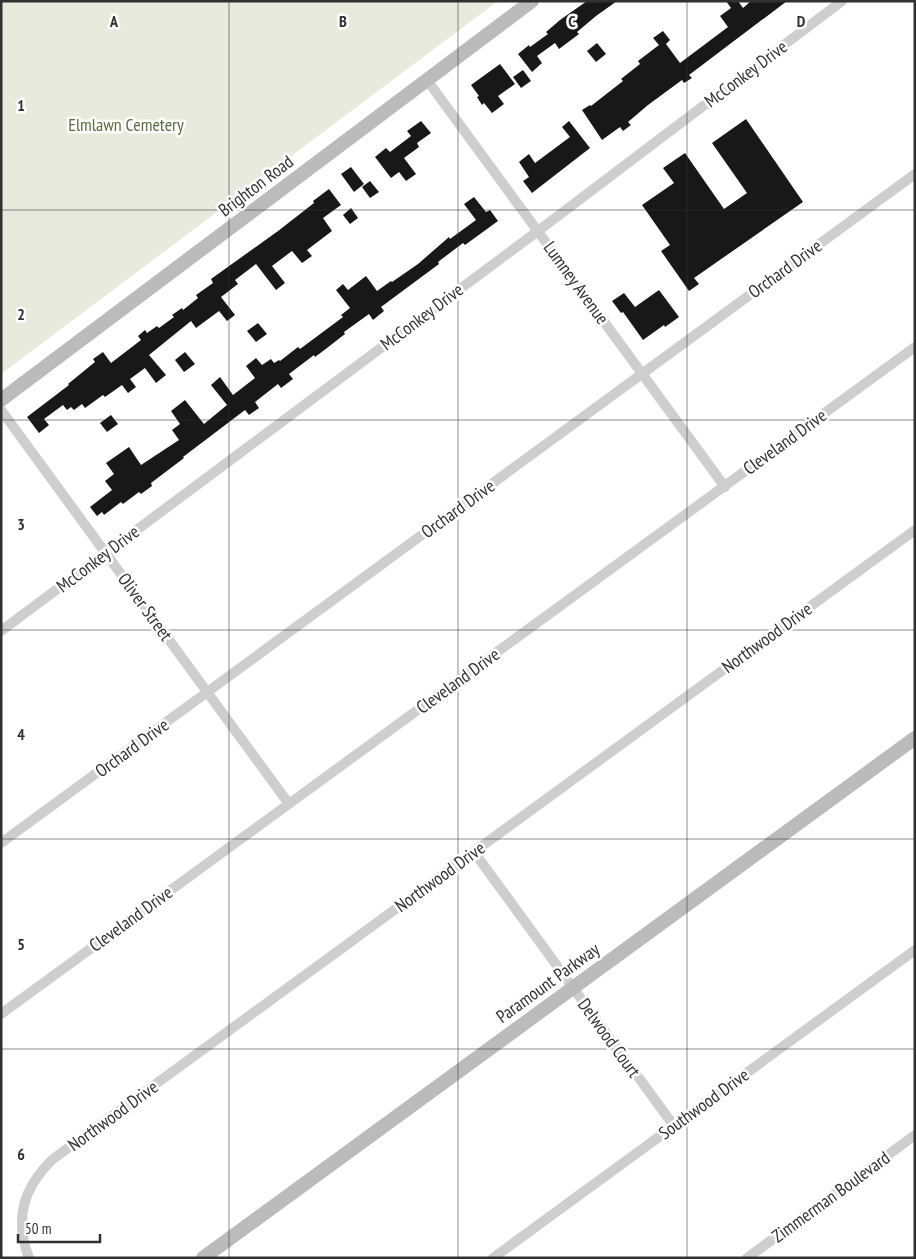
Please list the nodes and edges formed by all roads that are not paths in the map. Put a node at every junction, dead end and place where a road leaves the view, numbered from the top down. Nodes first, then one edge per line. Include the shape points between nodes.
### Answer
1 (532, 1) edge
2 (842, 1) edge
3 (427, 80) junction
4 (915, 174) edge
5 (538, 231) junction
6 (915, 347) edge
7 (642, 374) junction
8 (1, 400) edge
9 (1, 410) edge
10 (724, 487) junction
11 (915, 530) edge
12 (106, 553) junction
13 (1, 631) edge
14 (208, 693) junction
15 (915, 738) edge
16 (289, 804) junction
17 (1, 843) edge
18 (474, 852) junction
19 (915, 950) edge
20 (573, 988) junction
21 (1, 1014) edge
22 (674, 1126) junction
23 (915, 1135) edge
24 (29, 1258) edge
25 (203, 1258) edge
26 (493, 1258) edge
27 (747, 1258) edge

1 - 3 street, Brighton Road
2 - 5 street, McConkey Drive
3 - 5 street, Lumney Avenue
3 - 8 street, Brighton Road
4 - 7 street, Orchard Drive
5 - 7 street, Lumney Avenue
5 - 12 street, McConkey Drive
6 - 10 street, Cleveland Drive
7 - 10 street, Lumney Avenue
7 - 14 street, Orchard Drive
9 - 12 street, Oliver Street
10 - 16 street, Cleveland Drive
11 - 18 street, Northwood Drive
12 - 13 street, McConkey Drive
12 - 14 street, Oliver Street
14 - 16 street, Oliver Street
14 - 17 street, Orchard Drive
15 - 20 street, Paramount Parkway
16 - 21 street, Cleveland Drive
18 - 20 street, Delwood Court
18 - 24 street, Northwood Drive via 52,1159 32,1184 22,1213 21,1223
19 - 22 street, Southwood Drive
20 - 22 street, Delwood Court
20 - 25 street, Paramount Parkway
22 - 26 street, Southwood Drive
23 - 27 street, Zimmerman Boulevard

